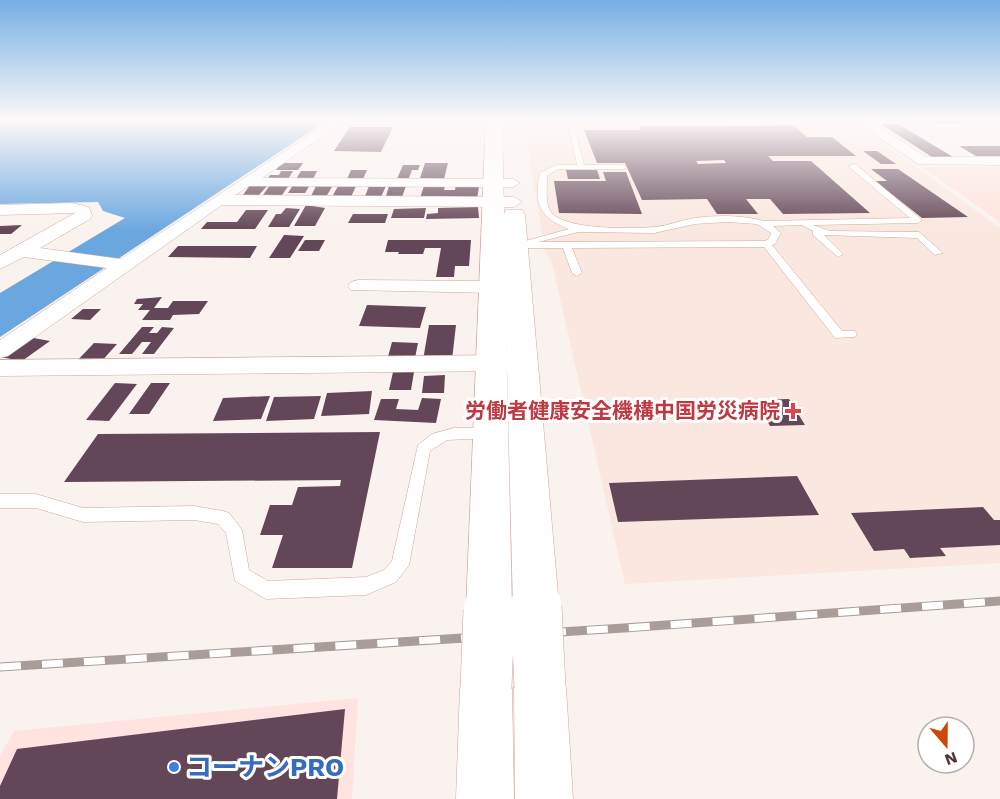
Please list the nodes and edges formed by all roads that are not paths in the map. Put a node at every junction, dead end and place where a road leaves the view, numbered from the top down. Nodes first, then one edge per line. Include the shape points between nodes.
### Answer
1 (285, 156) edge
2 (499, 156) edge
3 (506, 156) edge
4 (578, 156) edge
5 (916, 156) edge
6 (1000, 161) edge
7 (852, 166) dead end
8 (581, 167) junction
9 (623, 167) dead end
10 (246, 182) junction
11 (504, 193) junction
12 (219, 200) junction
13 (0, 210) edge
14 (799, 222) junction
15 (765, 223) junction
16 (677, 225) junction
17 (578, 229) junction
18 (772, 237) junction
19 (505, 244) junction
20 (691, 245) junction
21 (567, 246) junction
22 (23, 251) junction
23 (938, 253) dead end
24 (838, 254) dead end
25 (0, 263) edge
26 (123, 265) junction
27 (577, 273) dead end
28 (358, 286) dead end
29 (493, 287) junction
30 (0, 351) edge
31 (507, 363) junction
32 (0, 368) edge
33 (491, 433) junction
34 (0, 501) edge
35 (484, 799) edge
36 (544, 799) edge

1 - 10 street
2 - 11 street
3 - 11 street
4 - 8 lane
5 - 6 street via 923,161
7 - 14 lane via 918,220
8 - 9 lane
8 - 17 lane via 556,167 543,176 544,212 549,219
10 - 11 street
10 - 12 street
11 - 12 street
11 - 19 street
12 - 26 street
13 - 22 street via 83,210 84,215 75,222
14 - 15 lane
14 - 23 lane via 828,234 919,235
15 - 16 lane via 695,221
15 - 18 lane
16 - 17 lane via 654,230
16 - 20 lane via 699,232 700,240
17 - 19 lane
18 - 18 lane via 780,248 851,334 839,335
18 - 20 lane
18 - 24 lane via 811,230
19 - 21 lane
19 - 29 street
19 - 31 street
20 - 21 lane
21 - 27 lane
22 - 25 street
22 - 26 street
26 - 30 street
28 - 29 street
29 - 31 street
31 - 32 street
31 - 33 street
31 - 36 street, bridge via 536,606
33 - 34 lane via 448,434 430,440 423,449 400,565 390,576 366,586 266,590 241,574 234,530 223,518 194,513 83,515 36,501
33 - 35 street, bridge

